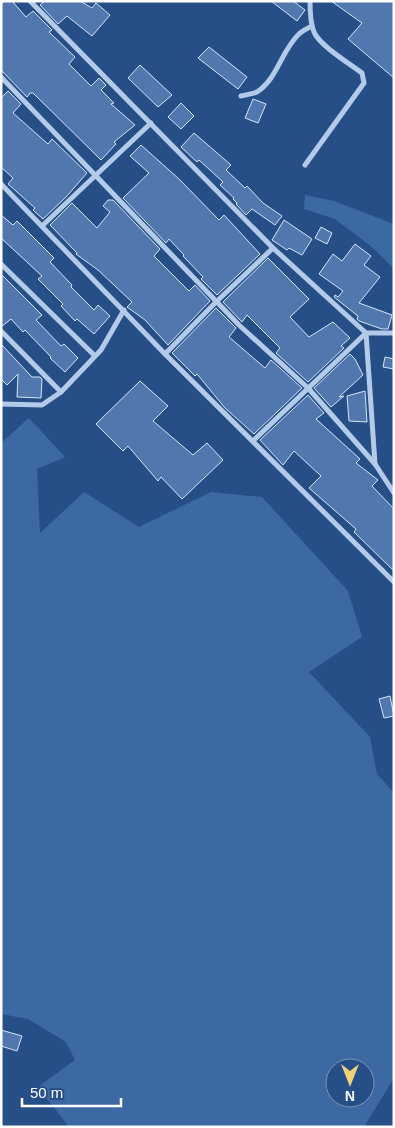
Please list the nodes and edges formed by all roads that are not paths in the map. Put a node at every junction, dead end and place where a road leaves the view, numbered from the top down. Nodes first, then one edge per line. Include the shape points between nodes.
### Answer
1 (30, 1) edge
2 (310, 1) edge
3 (312, 26) junction
4 (1, 77) edge
5 (242, 96) dead end
6 (151, 123) junction
7 (305, 165) dead end
8 (96, 175) junction
9 (1, 184) edge
10 (42, 226) junction
11 (273, 248) junction
12 (1, 264) edge
13 (216, 302) junction
14 (124, 310) junction
15 (1, 331) edge
16 (366, 333) junction
17 (394, 333) edge
18 (165, 354) junction
19 (95, 356) junction
20 (308, 388) junction
21 (62, 392) junction
22 (1, 399) edge
23 (4, 404) edge
24 (253, 441) junction
25 (375, 464) junction
26 (394, 493) edge
27 (394, 582) edge

1 - 6 street
2 - 3 street
3 - 5 street via 292,42 275,72 256,92
3 - 7 street via 314,34 362,73 364,83
4 - 8 street
6 - 8 street
6 - 11 street
8 - 10 street
8 - 13 street
9 - 10 street
10 - 14 street
11 - 13 street
11 - 16 street
12 - 19 street
13 - 18 street
13 - 20 street
14 - 18 street
14 - 19 street
15 - 21 street
16 - 17 street
16 - 20 street
16 - 25 street
18 - 24 street
19 - 21 street
20 - 24 street
20 - 25 street
21 - 23 street via 42,405
22 - 23 street
24 - 27 street
25 - 26 street

